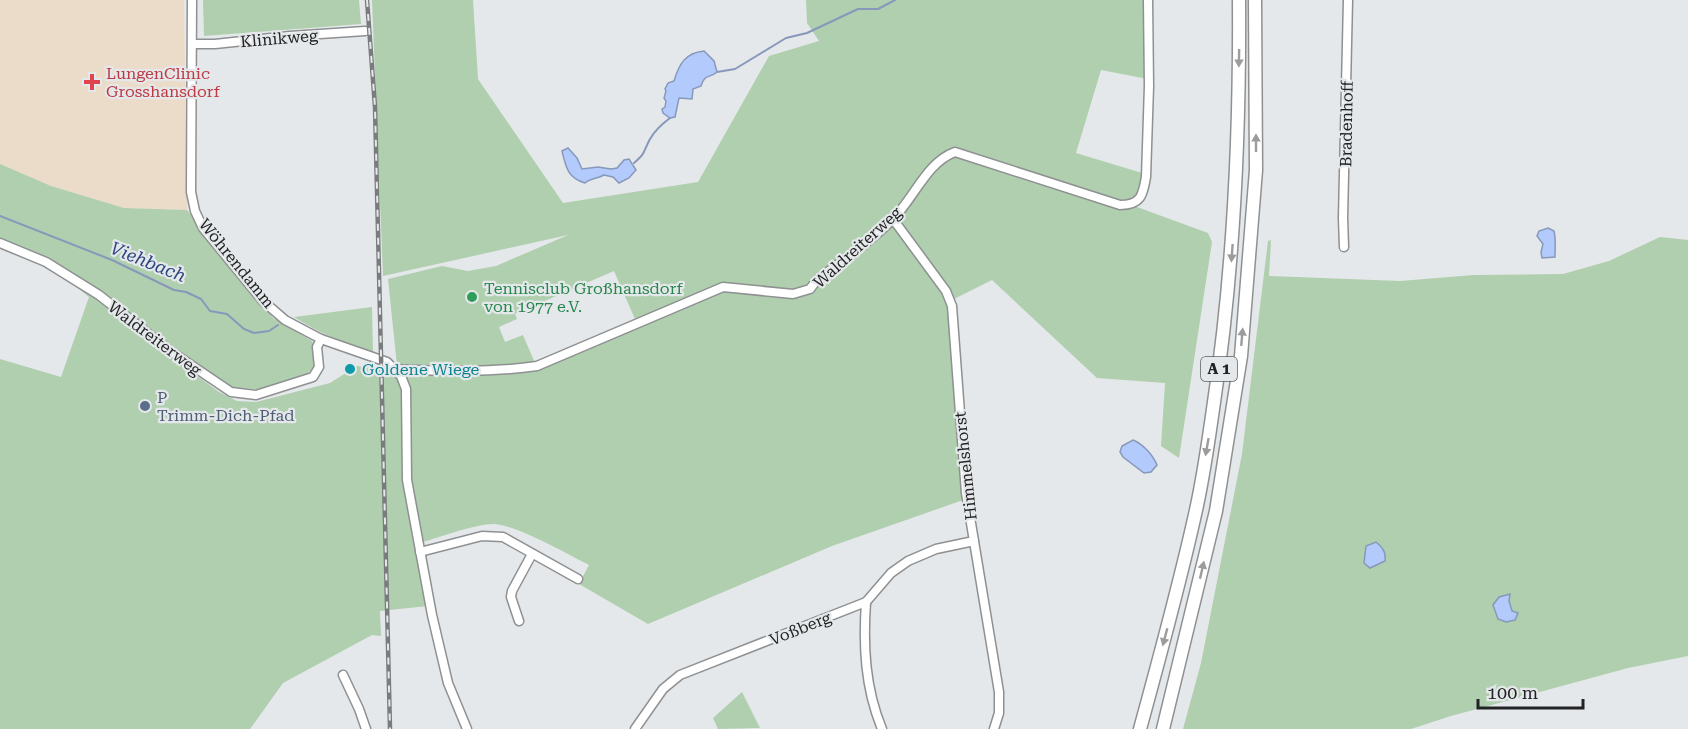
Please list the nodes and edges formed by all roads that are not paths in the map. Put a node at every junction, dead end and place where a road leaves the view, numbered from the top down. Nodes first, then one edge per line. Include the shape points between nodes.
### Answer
1 (192, 0) edge
2 (1148, 0) edge
3 (1239, 0) edge
4 (1256, 0) edge
5 (1348, 0) edge
6 (365, 31) dead end
7 (193, 45) junction
8 (893, 219) junction
9 (0, 243) edge
10 (1344, 247) dead end
11 (321, 339) junction
12 (393, 369) junction
13 (974, 541) junction
14 (420, 552) junction
15 (532, 555) junction
16 (578, 579) dead end
17 (866, 602) junction
18 (519, 621) dead end
19 (343, 675) dead end
20 (366, 729) edge
21 (467, 729) edge
22 (635, 729) edge
23 (882, 729) edge
24 (994, 729) edge
25 (1140, 729) edge
26 (1163, 729) edge

1 - 7 street, Wöhrendamm
2 - 8 street, Waldreiterweg via 1146,177 1139,200 1120,205 955,152 933,165
3 -> 25 highway, A 1 via 1237,171 1222,352 1197,508
26 -> 4 highway, A 1 via 1216,512 1241,356 1256,170
5 - 10 street, Bradenhoff
6 - 7 street, Klinikweg
7 - 11 street, Wöhrendamm via 191,192 195,211 203,228 263,300 285,320
8 - 12 street, Waldreiterweg via 810,289 793,294 723,286 537,366 456,372
8 - 13 street, Himmelshorst via 946,291 952,306 963,466
9 - 11 street, Waldreiterweg via 46,262 99,295 231,392 256,395 313,377 320,367 316,347
11 - 12 street, Wöhrendamm via 387,362
12 - 14 street via 406,389 407,480
13 - 17 street, Voßberg via 936,549 908,561 891,573
13 - 24 street, Himmelshorst via 999,692
14 - 15 street via 493,535
14 - 21 street via 448,683
15 - 16 street
15 - 18 street via 512,591
17 - 22 street, Voßberg via 690,670 663,689
17 - 23 street via 864,642 869,687
19 - 20 street

